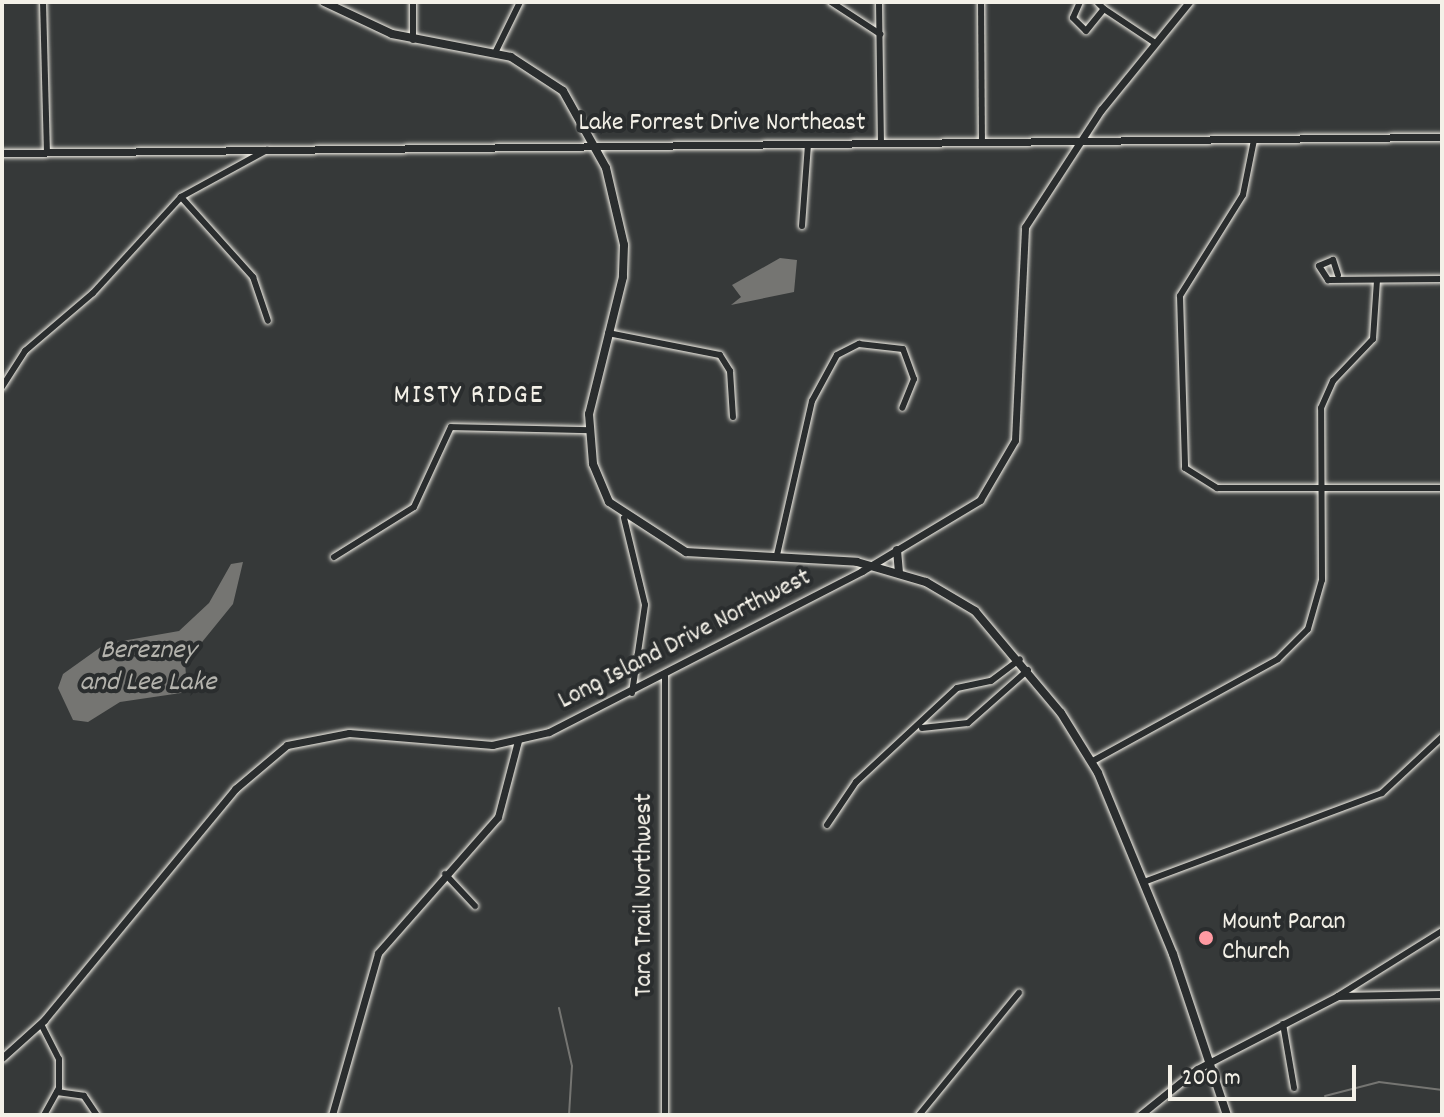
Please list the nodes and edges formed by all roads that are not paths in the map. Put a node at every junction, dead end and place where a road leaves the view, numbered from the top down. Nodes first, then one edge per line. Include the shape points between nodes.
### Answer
1 (43, 2) edge
2 (324, 2) edge
3 (413, 2) edge
4 (520, 2) edge
5 (831, 2) edge
6 (879, 2) edge
7 (981, 2) edge
8 (1080, 2) edge
9 (1097, 2) edge
10 (1189, 2) edge
11 (1104, 9) junction
12 (880, 34) junction
13 (413, 40) junction
14 (1155, 43) junction
15 (495, 53) junction
16 (1442, 137) edge
17 (1254, 140) junction
18 (982, 143) junction
19 (1078, 143) junction
20 (594, 144) junction
21 (808, 144) junction
22 (881, 144) junction
23 (270, 149) junction
24 (2, 153) edge
25 (47, 153) junction
26 (181, 197) junction
27 (802, 226) dead end
28 (1338, 275) dead end
29 (1442, 279) edge
30 (1377, 280) junction
31 (268, 321) dead end
32 (608, 333) junction
33 (2, 387) edge
34 (902, 408) dead end
35 (733, 417) dead end
36 (588, 430) junction
37 (1321, 488) junction
38 (1442, 488) edge
39 (624, 518) junction
40 (897, 550) junction
41 (777, 555) junction
42 (334, 557) dead end
43 (870, 565) junction
44 (899, 573) junction
45 (1020, 659) junction
46 (1028, 670) junction
47 (665, 676) junction
48 (991, 681) junction
49 (998, 692) junction
50 (632, 693) junction
51 (922, 728) junction
52 (1442, 737) edge
53 (518, 741) junction
54 (1091, 762) junction
55 (827, 825) dead end
56 (444, 873) junction
57 (1144, 882) junction
58 (475, 906) dead end
59 (1442, 931) edge
60 (1019, 993) dead end
61 (1442, 994) edge
62 (1338, 996) junction
63 (41, 1024) junction
64 (1283, 1024) junction
65 (2, 1058) edge
66 (1209, 1062) junction
67 (1294, 1088) dead end
68 (57, 1092) junction
69 (44, 1115) edge
70 (97, 1115) edge
71 (332, 1115) edge
72 (665, 1115) edge
73 (919, 1115) edge
74 (1140, 1115) edge
75 (1227, 1115) edge

1 - 25 street
2 - 13 main road
3 - 13 street
4 - 15 street
5 - 12 street
6 - 12 street
7 - 18 street
8 - 11 street via 1073,18 1081,30 1091,29
9 - 11 street
10 - 14 street, Long Island Drive Northwest
11 - 14 street
12 - 22 street
13 - 15 main road
14 - 19 street, Long Island Drive Northwest
15 - 20 main road via 555,84
16 - 17 street, Lake Forrest Drive Northeast
17 - 19 street, Lake Forrest Drive Northeast
17 - 37 street via 1243,195 1180,296 1181,457 1191,477 1210,487
18 - 19 street, Lake Forrest Drive Northeast
18 - 22 street, Lake Forrest Drive Northeast
19 - 40 street, Long Island Drive Northwest via 1021,242 1017,417 1006,463 968,510
20 - 21 street, Lake Forrest Drive Northeast
20 - 23 street, Lake Forrest Drive Northeast
20 - 32 main road via 624,245
21 - 22 street, Lake Forrest Drive Northeast
21 - 27 street
23 - 25 street, Lake Forrest Drive Northeast
23 - 26 street
24 - 25 street, Lake Forrest Drive Northeast
26 - 31 street via 253,277
26 - 33 street via 93,293 25,351
28 - 30 street
29 - 30 street
30 - 37 street via 1373,339 1333,381 1321,408
32 - 35 street via 720,355 730,371
32 - 36 main road
34 - 41 street via 914,379 903,349 859,344 837,355 812,401
36 - 39 main road via 598,482
36 - 42 street via 451,427 414,507
37 - 38 street
37 - 54 street via 1321,593 1300,640
39 - 41 main road via 686,552
39 - 50 street via 645,605
40 - 43 street, Long Island Drive Northwest
40 - 44 main road
41 - 43 main road
43 - 44 main road
43 - 47 street, Long Island Drive Northwest
44 - 45 main road via 957,597
45 - 46 main road
45 - 48 street
46 - 49 street
46 - 54 main road
47 - 50 street, Long Island Drive Northwest
47 - 72 street, Tara Trail Northwest
48 - 49 street
48 - 51 street via 957,688
49 - 51 street via 968,723
50 - 53 street, Long Island Drive Northwest
51 - 55 street via 856,782
52 - 57 street via 1382,793
53 - 56 street via 502,809
53 - 63 street, Long Island Drive Northwest via 466,745 349,733 287,745 209,818
54 - 57 main road
56 - 58 street
56 - 71 street via 377,954
57 - 66 main road
59 - 62 street
60 - 73 street
61 - 62 street
62 - 64 street
63 - 65 street, Long Island Drive Northwest
63 - 68 street via 59,1059
64 - 66 street
64 - 67 street
66 - 74 street
66 - 75 main road
68 - 69 street
68 - 70 street via 84,1096

